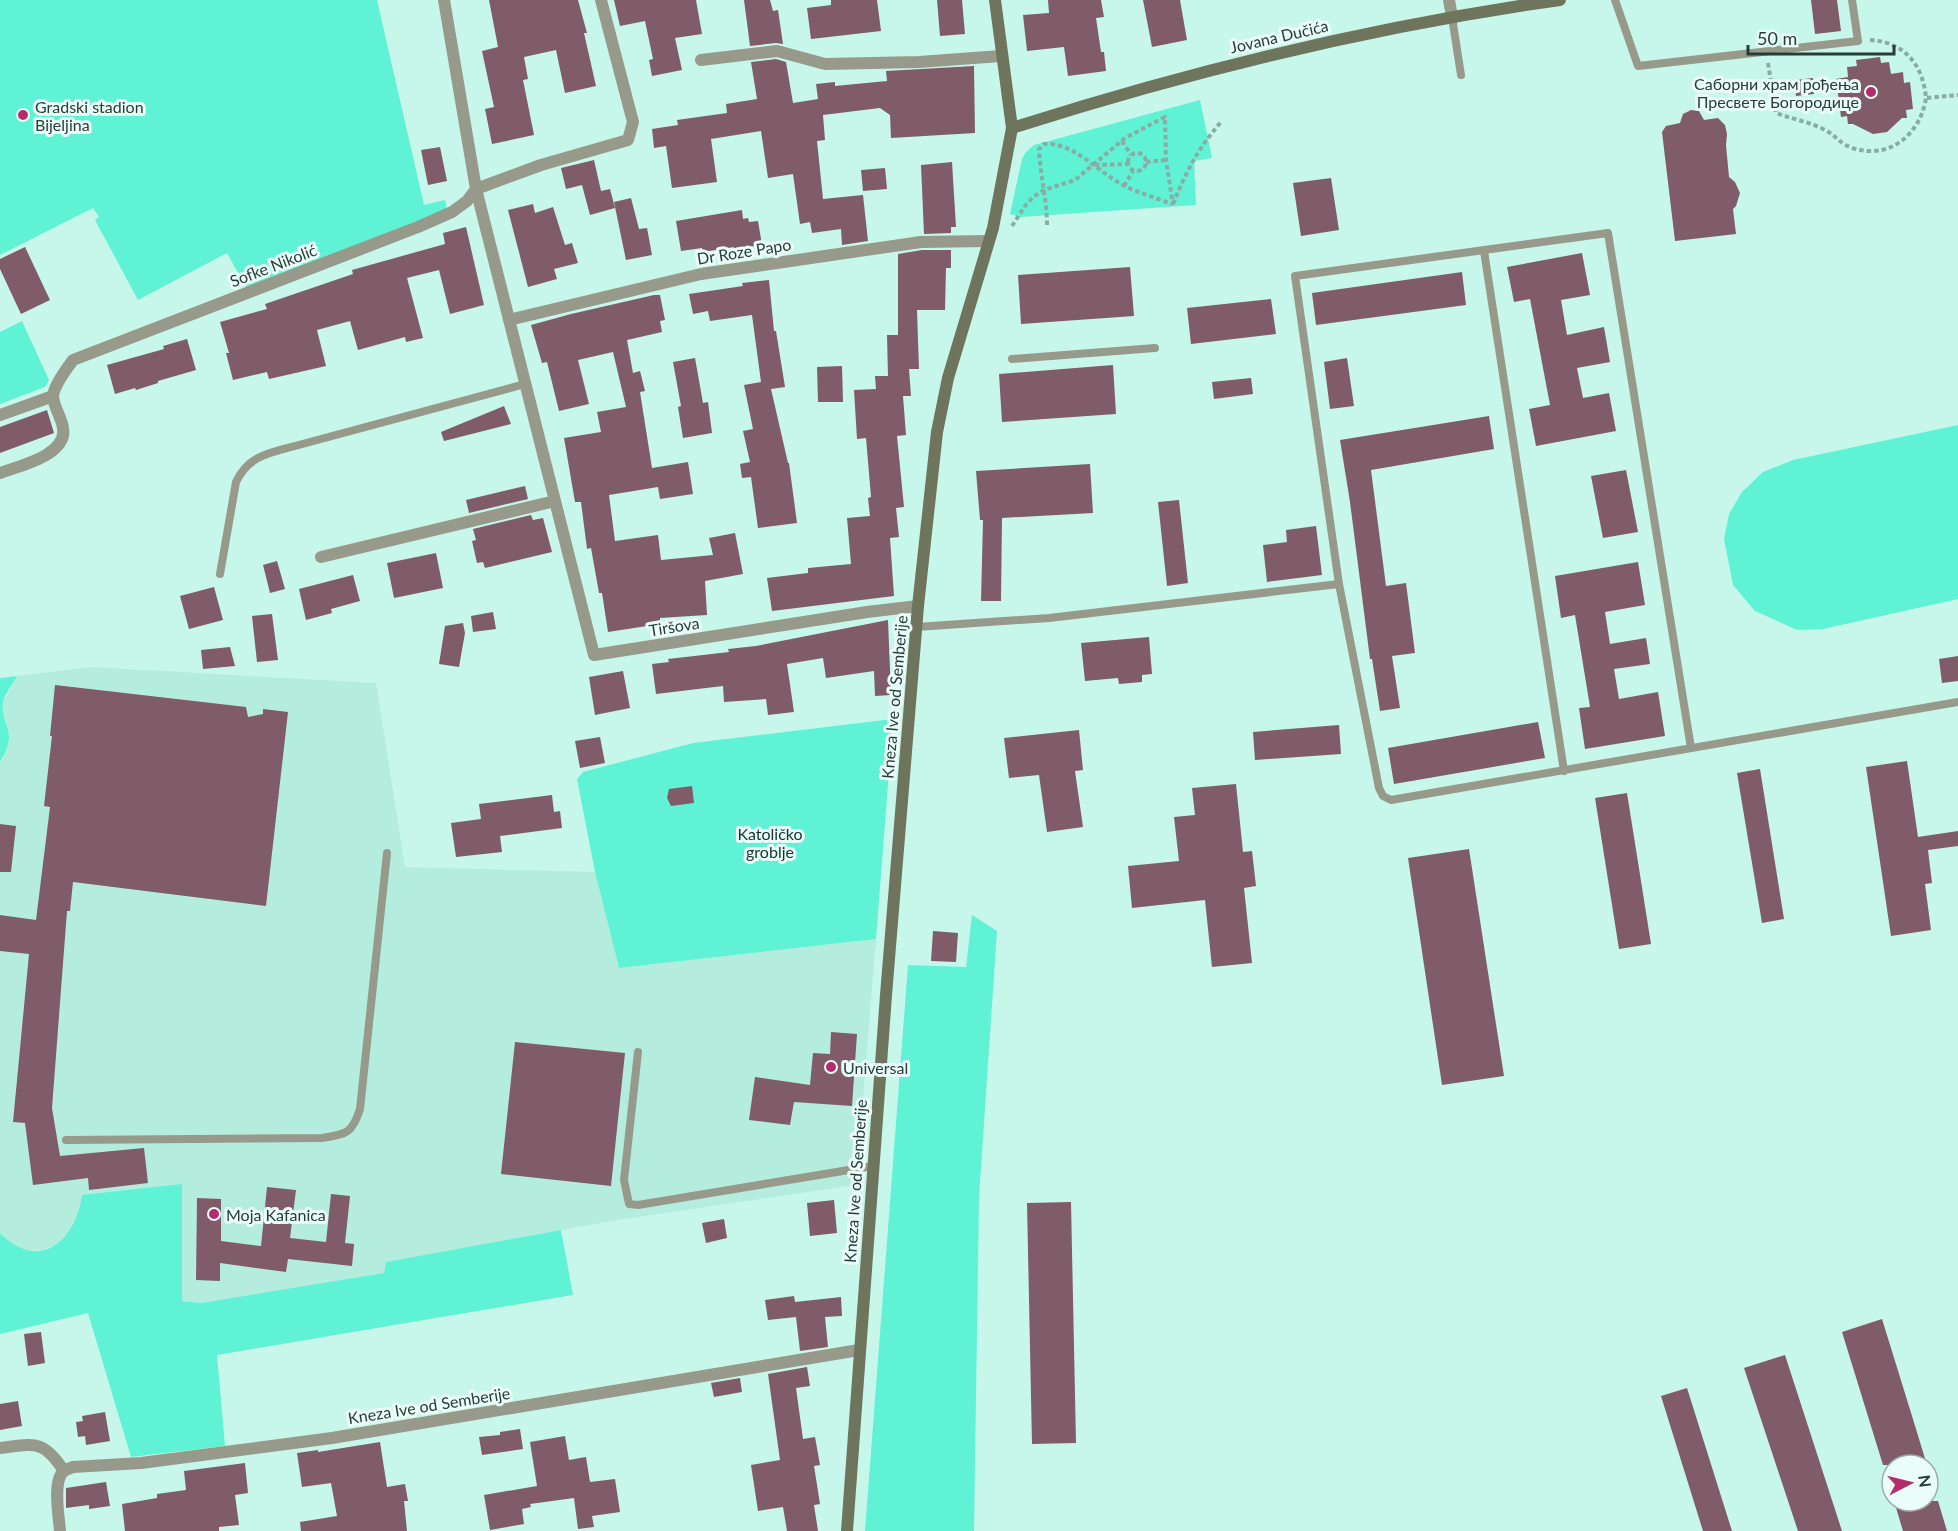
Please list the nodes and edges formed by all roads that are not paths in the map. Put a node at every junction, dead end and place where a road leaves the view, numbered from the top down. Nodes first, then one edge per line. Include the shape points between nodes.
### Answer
1 (444, 0) edge
2 (601, 0) edge
3 (996, 0) edge
4 (1449, 0) edge
5 (1560, 0) edge
6 (1615, 0) edge
7 (1852, 0) edge
8 (1452, 17) junction
9 (1001, 56) junction
10 (701, 60) dead end
11 (1461, 75) dead end
12 (1011, 128) junction
13 (476, 189) junction
14 (988, 241) junction
15 (1484, 251) junction
16 (509, 320) junction
17 (1155, 348) dead end
18 (1012, 359) dead end
19 (525, 384) junction
20 (53, 396) junction
21 (0, 415) edge
22 (0, 473) edge
23 (555, 501) junction
24 (321, 557) dead end
25 (220, 574) dead end
26 (1339, 584) junction
27 (918, 606) junction
28 (916, 627) junction
29 (1958, 702) edge
30 (1691, 748) junction
31 (1564, 771) junction
32 (387, 853) dead end
33 (638, 1052) dead end
34 (66, 1140) dead end
35 (873, 1166) junction
36 (859, 1350) junction
37 (0, 1448) edge
38 (64, 1471) junction
39 (60, 1531) edge
40 (847, 1531) edge

1 - 13 street
2 - 13 street, Sofke Nikolić via 633,122 628,141 541,165
3 - 9 street, Kneza Ive od Semberije
4 - 8 street
5 - 8 street, Jovana Dučića
6 - 7 lane via 1638,66 1858,41
8 - 11 lane
8 - 12 street, Jovana Dučića via 1261,57
9 - 10 street via 825,64 777,51
9 - 12 street, Kneza Ive od Semberije
12 - 14 street, Kneza Ive od Semberije
13 - 16 street, Tiršova
13 - 20 street, Sofke Nikolić via 452,212 426,224 73,360
14 - 16 street, Dr Roze Papo via 921,242 701,274
14 - 27 street, Kneza Ive od Semberije via 948,378 937,432
15 - 26 lane via 1296,276
15 - 30 lane via 1608,233
15 - 31 lane
16 - 19 street, Tiršova
17 - 18 lane
19 - 23 street, Tiršova
19 - 25 lane via 295,446 252,462 236,482
20 - 21 street
20 - 22 street via 64,430 60,445 47,455
23 - 24 street
23 - 27 street, Tiršova via 594,655
26 - 28 lane via 1050,618
26 - 31 lane via 1383,796 1391,800
27 - 28 street, Kneza Ive od Semberije
28 - 35 street, Kneza Ive od Semberije
29 - 30 lane
30 - 31 lane
32 - 34 lane via 360,1109 355,1124 345,1134 322,1138
33 - 35 lane via 624,1180 629,1204
35 - 36 street, Kneza Ive od Semberije
36 - 38 street, Kneza Ive od Semberije via 332,1438
36 - 40 street, Kneza Ive od Semberije
37 - 38 street via 33,1444 47,1449
38 - 39 street via 58,1479

